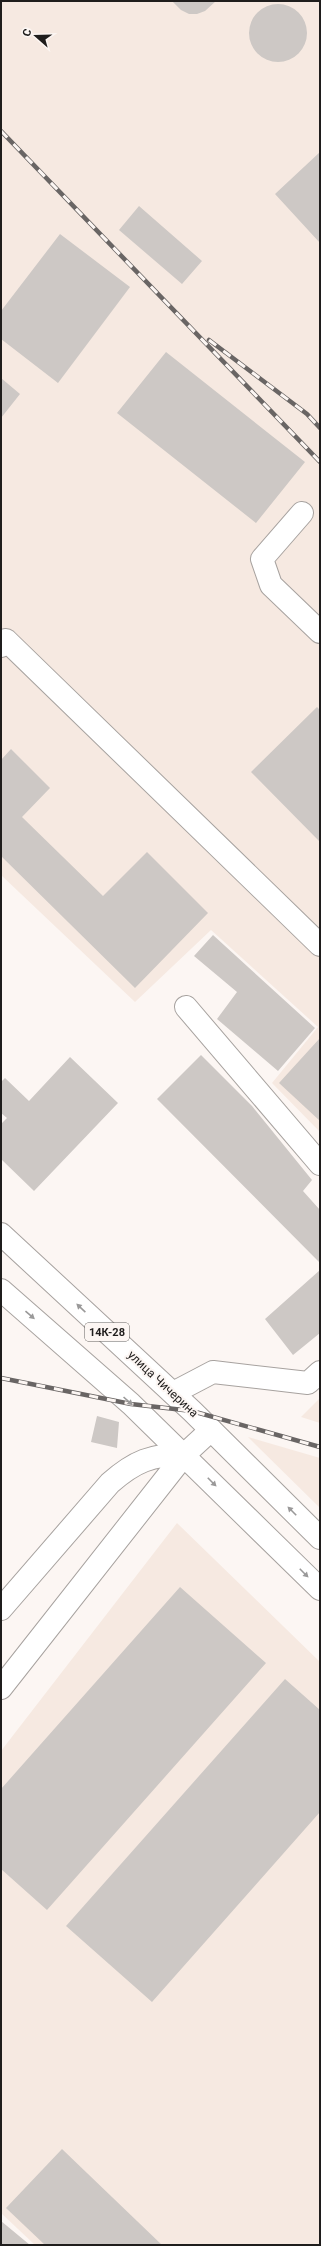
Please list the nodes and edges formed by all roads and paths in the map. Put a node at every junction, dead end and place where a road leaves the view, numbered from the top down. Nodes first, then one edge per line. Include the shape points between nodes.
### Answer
1 (302, 513) dead end
2 (320, 632) edge
3 (1, 646) edge
4 (320, 945) edge
5 (186, 1007) dead end
6 (320, 1164) edge
7 (1, 1234) edge
8 (1, 1290) edge
9 (320, 1372) edge
10 (173, 1393) junction
11 (211, 1430) junction
12 (185, 1454) junction
13 (320, 1538) edge
14 (320, 1589) edge
15 (1, 1609) edge
16 (1, 1688) edge

1 - 2 main road via 262,559 271,585
3 - 4 main road via 6,640
5 - 6 main road
10 -> 7 main road, улица Чичерина / 14К-28
8 -> 12 main road, 14К-28
9 - 10 main road via 308,1383 213,1372
10 - 11 main road, улица Чичерина / 14К-28
11 - 12 main road
13 -> 11 main road, улица Чичерина / 14К-28
12 -> 14 main road, 14К-28
12 - 15 main road via 145,1459 127,1468 110,1483
12 - 16 main road

